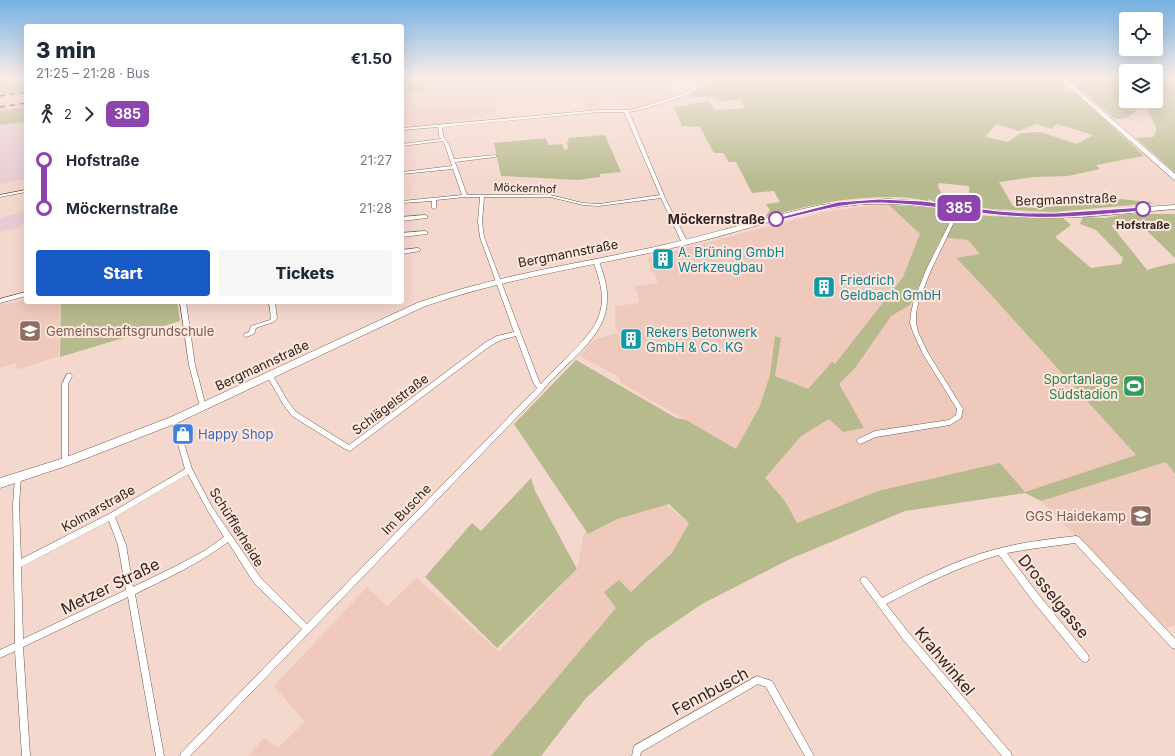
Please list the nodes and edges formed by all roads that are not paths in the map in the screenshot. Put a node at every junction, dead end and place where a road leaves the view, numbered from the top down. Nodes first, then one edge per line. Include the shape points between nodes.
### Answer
1 (573, 113) edge
2 (627, 113) edge
3 (1102, 113) edge
4 (440, 125) junction
5 (404, 129) edge
6 (444, 140) junction
7 (404, 145) edge
8 (495, 156) dead end
9 (452, 161) junction
10 (454, 167) junction
11 (404, 173) edge
12 (1175, 178) edge
13 (24, 191) edge
14 (0, 196) edge
15 (465, 196) junction
16 (482, 196) junction
17 (662, 196) junction
18 (434, 199) junction
19 (404, 202) edge
20 (954, 207) junction
21 (1175, 207) edge
22 (434, 208) dead end
23 (426, 217) dead end
24 (404, 219) edge
25 (425, 233) dead end
26 (404, 235) edge
27 (685, 243) junction
28 (418, 250) dead end
29 (404, 252) edge
30 (596, 261) junction
31 (498, 281) junction
32 (24, 295) edge
33 (0, 301) edge
34 (183, 304) edge
35 (272, 304) edge
36 (518, 333) junction
37 (246, 335) dead end
38 (69, 376) dead end
39 (270, 376) junction
40 (541, 388) junction
41 (203, 407) junction
42 (174, 420) junction
43 (860, 441) dead end
44 (65, 462) junction
45 (190, 470) junction
46 (18, 477) junction
47 (0, 483) edge
48 (111, 516) junction
49 (228, 538) junction
50 (1001, 552) junction
51 (17, 565) junction
52 (864, 581) dead end
53 (130, 592) junction
54 (881, 603) junction
55 (307, 629) junction
56 (19, 645) junction
57 (1175, 645) edge
58 (0, 654) edge
59 (1086, 658) dead end
60 (636, 753) edge
61 (26, 756) edge
62 (160, 756) edge
63 (184, 756) edge
64 (810, 756) edge
65 (1008, 756) edge

1 - 4 street
2 - 17 street
3 - 12 street
4 - 5 street
4 - 6 street
6 - 7 street
6 - 9 street
8 - 9 street
9 - 10 street
10 - 11 street
10 - 15 street
13 - 14 street
15 - 16 street, Möckernhof
15 - 18 street, Möckernhof
16 - 17 street, Möckernhof via 550,196 599,205
16 - 31 street via 481,229
17 - 27 street
18 - 19 street, Möckernhof
18 - 22 street
20 - 21 street, Bergmannstraße via 1048,216
20 - 27 street, Bergmannstraße via 890,201 838,204
20 - 43 street via 954,216 916,300 913,317 920,343 960,409 959,416 950,422 875,434
23 - 24 street
25 - 26 street
27 - 30 street, Bergmannstraße
28 - 29 street
30 - 31 street, Bergmannstraße
30 - 40 street, Im Busche via 605,300 600,323 590,337
31 - 36 street
31 - 39 street, Bergmannstraße via 452,293 420,305
32 - 33 street
34 - 41 street via 192,365
35 - 37 street via 272,321 253,327 252,334
36 - 39 street, Schlägelstraße via 488,344 350,448 294,414
36 - 40 street via 536,382
38 - 44 street via 65,384
39 - 41 street, Bergmannstraße
40 - 55 street, Im Busche
41 - 42 street, Bergmannstraße
42 - 44 street, Bergmannstraße
42 - 45 street, Schüfflerheide
44 - 46 street, Bergmannstraße
45 - 48 street, Kolmarstraße
45 - 49 street, Schüfflerheide
46 - 47 street, Bergmannstraße
46 - 51 street
48 - 51 street, Kolmarstraße
48 - 53 street via 122,545
49 - 53 street, Metzer Straße via 181,568
49 - 55 street, Schüfflerheide via 257,580
50 - 54 street via 938,573
50 - 57 street via 1076,539
50 - 59 street, Drosselgasse
51 - 56 street
52 - 54 street, Krahwinkel
53 - 56 street, Metzer Straße
53 - 62 street
54 - 65 street, Krahwinkel
55 - 63 street, Im Busche
56 - 58 street, Metzer Straße
56 - 61 street
60 - 64 street, Fennbusch via 757,680 769,684

